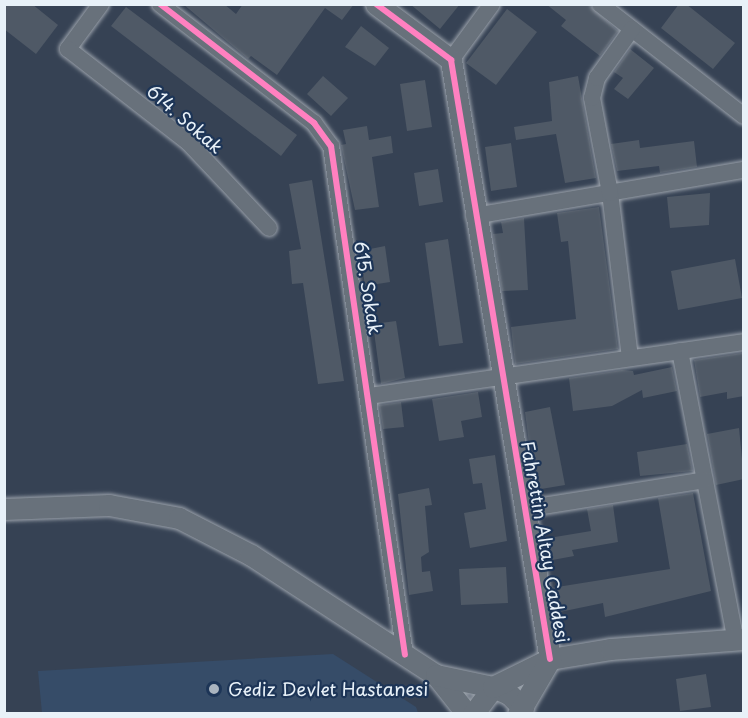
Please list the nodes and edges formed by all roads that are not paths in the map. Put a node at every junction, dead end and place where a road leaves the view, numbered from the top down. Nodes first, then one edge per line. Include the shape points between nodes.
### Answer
1 (101, 4) edge
2 (160, 4) edge
3 (376, 4) edge
4 (492, 4) edge
5 (600, 4) edge
6 (632, 29) junction
7 (451, 60) junction
8 (744, 116) edge
9 (744, 170) edge
10 (610, 193) junction
11 (474, 216) junction
12 (269, 228) dead end
13 (744, 342) edge
14 (680, 351) junction
15 (630, 358) junction
16 (500, 377) junction
17 (369, 396) junction
18 (705, 480) junction
19 (4, 509) edge
20 (524, 509) junction
21 (740, 640) edge
22 (405, 655) junction
23 (550, 660) junction
24 (436, 675) junction
25 (493, 687) junction
26 (521, 711) edge
27 (467, 714) edge
28 (473, 714) edge

1 - 12 street, 614. Sokak via 68,49 188,142
2 - 17 street, 615. Sokak via 326,135
3 - 7 street
4 - 7 street
5 - 6 street
6 - 8 street
6 - 10 street via 597,78 592,98
7 - 11 street, Fahrettin Altay Caddesi
9 - 10 street
10 - 11 street
10 - 15 street
11 - 16 street, Fahrettin Altay Caddesi
13 - 14 street
14 - 15 street
14 - 18 street
15 - 16 street
16 - 17 street
16 - 20 street, Fahrettin Altay Caddesi
17 - 22 street, 615. Sokak
18 - 20 street
18 - 21 street
19 - 22 street via 109,505 179,518 251,555
20 - 23 street, Fahrettin Altay Caddesi
21 - 23 street via 611,649
22 - 24 street
23 - 25 street
23 - 26 street
24 - 25 street
24 - 27 street
25 - 26 street via 509,694
25 - 28 street

